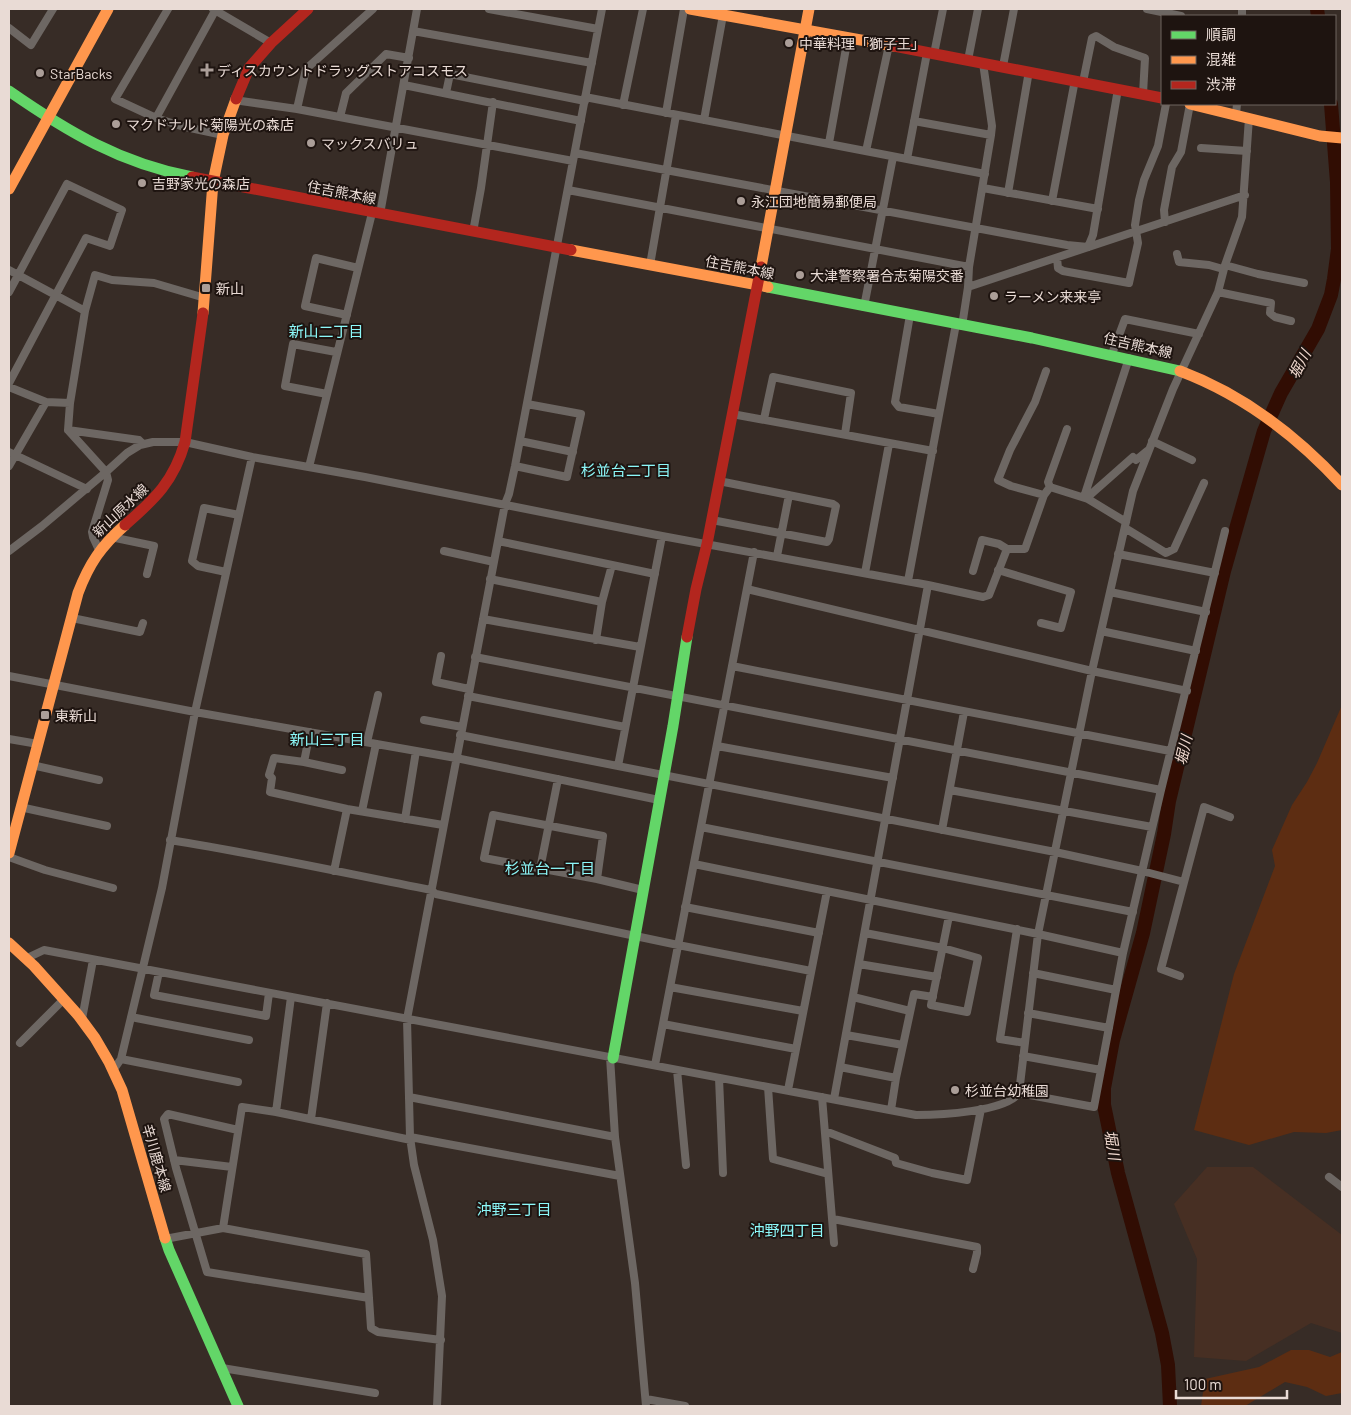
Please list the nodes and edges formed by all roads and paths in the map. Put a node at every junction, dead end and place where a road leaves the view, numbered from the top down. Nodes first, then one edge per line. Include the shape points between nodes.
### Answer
1 (53, 9) edge
2 (108, 9) edge
3 (168, 9) edge
4 (215, 9) edge
5 (308, 9) edge
6 (373, 9) edge
7 (417, 9) edge
8 (489, 9) edge
9 (602, 9) edge
10 (643, 9) edge
11 (684, 9) edge
12 (690, 9) edge
13 (809, 9) edge
14 (943, 9) edge
15 (978, 9) edge
16 (1014, 9) edge
17 (1147, 9) edge
18 (1177, 13) edge
19 (723, 15) junction
20 (9, 28) edge
21 (598, 29) junction
22 (413, 31) junction
23 (805, 31) junction
24 (848, 37) junction
25 (271, 43) junction
26 (889, 45) junction
27 (930, 54) junction
28 (408, 58) junction
29 (968, 60) junction
30 (983, 62) junction
31 (592, 63) junction
32 (1003, 66) junction
33 (1029, 71) junction
34 (1079, 81) junction
35 (404, 84) junction
36 (1118, 89) junction
37 (9, 91) edge
38 (446, 93) junction
39 (1143, 94) junction
40 (1161, 98) edge
41 (585, 99) junction
42 (234, 100) junction
43 (493, 102) junction
44 (623, 105) junction
45 (1166, 105) edge
46 (1190, 105) edge
47 (1199, 105) edge
48 (297, 109) junction
49 (1236, 109) edge
50 (666, 113) junction
51 (676, 115) junction
52 (47, 117) junction
53 (340, 117) junction
54 (156, 118) junction
55 (1249, 118) junction
56 (581, 120) junction
57 (704, 120) junction
58 (914, 121) junction
59 (396, 128) junction
60 (223, 135) junction
61 (786, 135) junction
62 (991, 135) junction
63 (1336, 138) edge
64 (829, 143) junction
65 (488, 145) junction
66 (1201, 148) dead end
67 (866, 151) junction
68 (1247, 151) junction
69 (574, 157) junction
70 (894, 157) junction
71 (907, 159) junction
72 (666, 170) junction
73 (985, 174) junction
74 (213, 182) junction
75 (983, 188) junction
76 (9, 189) edge
77 (568, 190) junction
78 (776, 191) junction
79 (1008, 192) junction
80 (1245, 195) junction
81 (1052, 201) junction
82 (660, 208) junction
83 (1098, 209) junction
84 (884, 210) junction
85 (376, 214) junction
86 (1165, 222) junction
87 (977, 228) junction
88 (768, 229) junction
89 (1136, 231) junction
90 (472, 232) junction
91 (1088, 247) junction
92 (556, 248) junction
93 (876, 249) junction
94 (1177, 254) dead end
95 (1057, 258) junction
96 (650, 265) junction
97 (969, 267) junction
98 (1224, 267) junction
99 (358, 268) junction
100 (9, 270) edge
101 (19, 275) junction
102 (1304, 283) dead end
103 (757, 286) junction
104 (968, 287) junction
105 (9, 292) edge
106 (1218, 292) junction
107 (55, 296) junction
108 (205, 298) junction
109 (864, 307) junction
110 (85, 311) junction
111 (347, 315) junction
112 (910, 315) junction
113 (1291, 320) dead end
114 (959, 325) junction
115 (1200, 334) junction
116 (336, 352) junction
117 (1112, 354) junction
118 (1129, 358) junction
119 (1046, 371) dead end
120 (1182, 371) junction
121 (9, 385) edge
122 (327, 394) junction
123 (46, 402) junction
124 (70, 403) junction
125 (527, 404) junction
126 (732, 414) junction
127 (939, 414) junction
128 (764, 419) junction
129 (68, 430) junction
130 (1067, 430) dead end
131 (845, 434) junction
132 (520, 440) junction
133 (1152, 441) junction
134 (185, 442) junction
135 (143, 444) junction
136 (889, 444) junction
137 (1149, 450) junction
138 (933, 451) junction
139 (573, 452) junction
140 (12, 454) edge
141 (252, 457) junction
142 (1192, 460) dead end
143 (9, 466) edge
144 (515, 466) junction
145 (309, 467) junction
146 (106, 472) junction
147 (719, 481) junction
148 (1204, 483) dead end
149 (1342, 485) edge
150 (1050, 487) junction
151 (87, 489) junction
152 (1044, 494) junction
153 (789, 495) junction
154 (1086, 498) junction
155 (505, 504) junction
156 (239, 515) junction
157 (712, 520) junction
158 (1125, 525) junction
159 (1225, 531) dead end
160 (782, 533) junction
161 (662, 536) junction
162 (111, 537) junction
163 (498, 541) junction
164 (707, 544) junction
165 (1007, 549) junction
166 (99, 550) junction
167 (9, 551) edge
168 (444, 551) dead end
169 (754, 552) junction
170 (1118, 554) junction
171 (777, 556) junction
172 (494, 562) junction
173 (612, 565) junction
174 (998, 570) junction
175 (973, 571) dead end
176 (226, 572) junction
177 (864, 573) junction
178 (1215, 573) junction
179 (147, 574) dead end
180 (655, 574) junction
181 (490, 579) junction
182 (908, 582) junction
183 (928, 585) junction
184 (747, 590) junction
185 (1110, 592) junction
186 (602, 602) junction
187 (1206, 612) junction
188 (72, 618) junction
189 (483, 619) junction
190 (143, 623) dead end
191 (1041, 623) dead end
192 (920, 629) junction
193 (1101, 631) junction
194 (596, 640) junction
195 (640, 648) junction
196 (1196, 651) junction
197 (441, 656) dead end
198 (476, 657) junction
199 (732, 666) junction
200 (1092, 671) junction
201 (9, 676) edge
202 (54, 684) junction
203 (632, 686) junction
204 (1187, 691) junction
205 (469, 693) junction
206 (378, 695) dead end
207 (678, 696) junction
208 (907, 701) junction
209 (724, 705) junction
210 (195, 712) junction
211 (964, 712) junction
212 (424, 720) dead end
213 (462, 726) junction
214 (625, 727) junction
215 (310, 732) junction
216 (1079, 733) junction
217 (460, 735) junction
218 (9, 738) edge
219 (900, 740) junction
220 (367, 742) junction
221 (38, 744) junction
222 (376, 744) junction
223 (717, 746) junction
224 (416, 751) junction
225 (957, 751) junction
226 (1170, 752) junction
227 (456, 758) junction
228 (304, 762) junction
229 (32, 765) junction
230 (618, 766) junction
231 (342, 770) dead end
232 (1071, 773) junction
233 (664, 775) junction
234 (893, 778) junction
235 (558, 779) junction
236 (99, 780) dead end
237 (709, 785) junction
238 (950, 790) junction
239 (1161, 790) junction
240 (659, 800) junction
241 (347, 809) junction
242 (16, 811) edge
243 (1063, 811) junction
244 (362, 812) junction
245 (1230, 817) dead end
246 (405, 819) junction
247 (885, 819) junction
248 (443, 825) junction
249 (107, 826) dead end
250 (548, 826) junction
251 (701, 827) junction
252 (1152, 827) junction
253 (942, 830) junction
254 (170, 840) junction
255 (1055, 852) junction
256 (9, 855) edge
257 (878, 862) junction
258 (694, 864) junction
259 (540, 869) junction
260 (334, 871) junction
261 (1142, 871) junction
262 (598, 879) junction
263 (1184, 882) junction
264 (113, 888) dead end
265 (431, 890) junction
266 (643, 890) junction
267 (827, 891) junction
268 (1046, 894) junction
269 (871, 900) junction
270 (685, 907) junction
271 (1133, 912) junction
272 (950, 916) junction
273 (1017, 929) junction
274 (819, 933) junction
275 (865, 933) junction
276 (1038, 934) junction
277 (637, 936) junction
278 (9, 943) edge
279 (678, 945) junction
280 (943, 948) junction
281 (1123, 953) junction
282 (27, 958) junction
283 (93, 960) junction
284 (859, 964) junction
285 (142, 970) junction
286 (811, 971) junction
287 (159, 972) junction
288 (1033, 973) junction
289 (1180, 976) dead end
290 (937, 977) junction
291 (670, 987) junction
292 (1116, 990) junction
293 (269, 993) junction
294 (290, 997) junction
295 (853, 997) junction
296 (933, 997) junction
297 (64, 999) junction
298 (327, 1003) junction
299 (910, 1010) junction
300 (803, 1011) junction
301 (1028, 1013) junction
302 (131, 1017) junction
303 (82, 1019) junction
304 (407, 1019) junction
305 (663, 1024) junction
306 (1109, 1028) junction
307 (846, 1035) junction
308 (249, 1040) dead end
309 (20, 1043) dead end
310 (1025, 1043) junction
311 (902, 1044) junction
312 (796, 1049) junction
313 (1023, 1056) junction
314 (612, 1058) junction
315 (121, 1059) junction
316 (655, 1066) junction
317 (840, 1067) junction
318 (114, 1069) junction
319 (677, 1070) junction
320 (1101, 1070) junction
321 (719, 1078) junction
322 (896, 1078) junction
323 (238, 1082) dead end
324 (768, 1086) junction
325 (788, 1090) junction
326 (1019, 1093) junction
327 (822, 1097) junction
328 (409, 1098) junction
329 (834, 1099) junction
330 (981, 1109) junction
331 (891, 1110) junction
332 (276, 1112) junction
333 (311, 1119) junction
334 (238, 1130) junction
335 (825, 1131) junction
336 (615, 1137) junction
337 (410, 1139) junction
338 (174, 1160) junction
339 (686, 1165) dead end
340 (232, 1167) junction
341 (723, 1174) dead end
342 (828, 1174) junction
343 (620, 1176) junction
344 (1329, 1177) dead end
345 (1342, 1187) edge
346 (833, 1219) junction
347 (222, 1228) junction
348 (196, 1233) junction
349 (165, 1239) junction
350 (834, 1243) dead end
351 (973, 1269) dead end
352 (369, 1298) junction
353 (441, 1340) junction
354 (222, 1368) junction
355 (375, 1393) dead end
356 (646, 1403) edge
357 (238, 1406) edge
358 (437, 1406) edge
359 (686, 1406) edge

1 - 20 street via 31,45
2 - 52 main road
3 - 54 street via 115,99
4 - 25 street
4 - 54 street
5 - 25 main road
6 - 48 street via 306,69
7 - 22 street
8 - 21 street
9 - 21 street
10 - 44 street
11 - 50 street
12 - 19 main road
13 - 23 main road
14 - 27 street
15 - 29 street
16 - 32 street
17 - 18 street
19 - 23 main road
19 - 57 street
21 - 31 street
22 - 28 street
22 - 31 street
23 - 24 main road
23 - 61 main road
24 - 26 main road
24 - 64 street
25 - 42 main road via 249,68
26 - 27 main road
26 - 67 street
27 - 29 main road
27 - 58 street
28 - 35 street
28 - 53 street via 386,54 346,93
29 - 30 main road
30 - 32 main road
30 - 62 street
31 - 41 street
32 - 33 main road
33 - 34 main road
33 - 79 street
34 - 36 main road
34 - 39 street via 1092,38 1096,36 1114,47 1145,58
34 - 81 street
35 - 38 street
35 - 59 street
36 - 39 main road
36 - 83 street
37 - 52 main road, 住吉熊本線
38 - 41 street via 450,74
38 - 43 street
39 - 40 main road
41 - 44 street
41 - 56 street
42 - 48 street
42 - 60 main road
43 - 56 street
43 - 65 street
44 - 50 street
45 - 89 street via 1158,146 1139,200
46 - 86 street via 1181,152 1172,166
47 - 49 main road
48 - 53 street
49 - 55 main road
50 - 51 street
51 - 57 street
51 - 72 street
52 - 74 main road, 住吉熊本線 via 126,158
52 - 76 main road
53 - 59 street
54 - 60 street
55 - 63 main road
55 - 68 street
56 - 69 street
57 - 61 street
58 - 62 street
58 - 71 street
59 - 65 street
59 - 85 street
60 - 74 main road
61 - 64 street
61 - 78 main road
62 - 73 street
64 - 67 street
65 - 69 street
65 - 90 street
66 - 68 street
67 - 70 street
68 - 80 street
69 - 72 street
69 - 77 street
70 - 71 street
70 - 84 street
71 - 73 street
72 - 78 street
72 - 82 street
73 - 75 street
74 - 85 main road, 住吉熊本線
74 - 108 main road, 新山原水線
75 - 79 street
75 - 87 street
77 - 82 street
77 - 92 street
78 - 84 street
78 - 88 main road
79 - 81 street
80 - 86 street
80 - 98 street via 1242,217
81 - 83 street
82 - 88 street
82 - 96 street
83 - 91 street
84 - 87 street
84 - 93 street
85 - 90 main road, 住吉熊本線
85 - 99 street
86 - 89 street
87 - 91 street
87 - 97 street
88 - 93 street
88 - 103 main road
89 - 91 street
89 - 95 street via 1138,243 1129,284 1063,271 1058,268
90 - 92 main road, 住吉熊本線
91 - 95 street
92 - 96 main road, 住吉熊本線
92 - 125 street
93 - 97 street
93 - 109 street
94 - 98 street via 1179,262
95 - 104 street
96 - 103 main road, 住吉熊本線
97 - 104 street
98 - 102 street
98 - 106 street
99 - 111 street
99 - 111 street via 316,258 305,306
100 - 101 street
101 - 105 street
101 - 107 street
101 - 107 street via 67,184 122,210 110,246 86,238
103 - 109 main road, 住吉熊本線
103 - 126 main road
104 - 114 street
106 - 113 street via 1271,303 1270,313
106 - 115 street
107 - 110 street
107 - 121 street
108 - 110 street via 154,283 112,280 95,274
108 - 134 main road, 新山原水線
109 - 112 main road, 住吉熊本線
110 - 124 street
111 - 116 street
112 - 114 main road, 住吉熊本線
112 - 127 street via 895,402 899,407
114 - 117 main road, 住吉熊本線
114 - 127 street
115 - 117 street via 1125,319
115 - 120 street
116 - 122 street
116 - 122 street via 293,344 285,386
117 - 118 main road, 住吉熊本線
118 - 120 main road, 住吉熊本線
118 - 154 street
119 - 152 street via 998,480
120 - 133 street
120 - 149 main road, 住吉熊本線 via 1216,385 1260,410 1299,440
121 - 123 street
122 - 145 street
123 - 124 street
123 - 140 street
124 - 129 street
125 - 132 street
125 - 139 street via 581,414
126 - 128 street
126 - 147 main road
127 - 138 street
128 - 131 street
128 - 131 street via 772,377 851,393
129 - 135 street via 139,440
129 - 146 street
130 - 150 street via 1064,450 1048,482
131 - 136 street
132 - 139 street
132 - 144 street
133 - 137 street
133 - 142 street
134 - 135 street
134 - 141 street
134 - 162 main road, 新山原水線 via 179,464 168,483
135 - 146 street
136 - 138 street
136 - 177 street
137 - 154 street via 1136,460 1133,457
137 - 158 street via 1133,491
138 - 182 street
139 - 144 street via 567,477
140 - 143 street
140 - 151 street
141 - 145 street
141 - 156 street
144 - 155 street
145 - 155 street
146 - 151 street
146 - 166 street via 108,480 92,532
147 - 153 street
147 - 157 main road
148 - 158 street via 1174,548 1166,552
150 - 152 street
150 - 154 street
151 - 167 street
152 - 165 street via 1025,549
153 - 160 street
153 - 160 street via 836,506 827,542
154 - 158 street
155 - 161 street
155 - 163 street
156 - 176 street
156 - 176 street via 204,508 192,561 198,566
157 - 160 street
157 - 164 main road
158 - 170 street
159 - 178 street
160 - 171 street
161 - 164 street
161 - 180 street
162 - 166 main road, 新山原水線
162 - 179 street via 154,546
163 - 172 street
163 - 173 street
164 - 169 street
164 - 207 main road via 695,586
165 - 174 street
165 - 175 street via 982,540
166 - 188 main road, 新山原水線 via 82,581
168 - 172 street
169 - 171 street
169 - 184 street
170 - 178 street
170 - 185 street
171 - 177 street
172 - 181 street
173 - 180 street
173 - 186 street
174 - 183 street via 990,594 984,598
174 - 191 street via 1071,592 1061,628
176 - 210 street
177 - 182 street
178 - 187 street
180 - 195 street
181 - 186 street
181 - 189 street
182 - 183 street
183 - 192 street
184 - 192 street
184 - 199 street
185 - 187 street
185 - 193 street
186 - 194 street
187 - 196 street
188 - 190 street via 140,632
188 - 202 main road, 新山原水線
189 - 194 street
189 - 198 street
192 - 200 street
192 - 208 street
193 - 196 street
193 - 200 street
194 - 195 street
195 - 203 street
196 - 204 street
197 - 205 street via 436,682
198 - 203 street
198 - 205 street
199 - 208 street
199 - 209 street
200 - 204 street
200 - 216 street
201 - 202 street
202 - 210 street
202 - 221 main road, 新山原水線
203 - 207 street
203 - 214 street
204 - 226 street
205 - 213 street
205 - 214 street
206 - 220 street
207 - 209 street
207 - 233 main road
208 - 211 street
208 - 219 street
209 - 219 street
209 - 223 street
210 - 215 street
210 - 254 street
211 - 216 street
211 - 225 street
212 - 213 street
213 - 217 street
214 - 230 street
215 - 220 street
215 - 228 street
216 - 226 street
216 - 232 street
217 - 227 street
217 - 230 street
218 - 221 street
219 - 225 street
219 - 234 street
220 - 222 street
221 - 229 main road, 新山原水線
222 - 224 street
222 - 244 street
223 - 234 street
223 - 237 street
224 - 227 street
224 - 246 street
225 - 232 street
225 - 238 street
226 - 239 street
227 - 235 street
227 - 248 street
228 - 231 street
228 - 241 street via 274,758 269,774 272,778 270,792
229 - 236 street
229 - 242 main road, 新山原水線
230 - 233 street
232 - 239 street
232 - 243 street
233 - 237 street
233 - 240 main road
234 - 247 street
235 - 240 street
235 - 250 street
237 - 247 street
237 - 251 street
238 - 243 street
238 - 253 street
239 - 252 street
240 - 266 main road
241 - 244 street
241 - 260 street
242 - 249 street
242 - 256 main road, 新山原水線
243 - 252 street
243 - 255 street
244 - 246 street
245 - 263 street via 1204,807
246 - 248 street
247 - 253 street
247 - 257 street
248 - 265 street
250 - 259 street
250 - 259 street via 492,815 484,858
250 - 262 street via 603,836
251 - 257 street
251 - 258 street
252 - 261 street
253 - 255 street
254 - 260 street
254 - 285 street
255 - 261 street
255 - 268 street
256 - 264 street via 46,870
257 - 268 street
257 - 269 street
258 - 267 street
258 - 270 street
259 - 262 street
260 - 265 street
261 - 263 street
261 - 271 street
262 - 266 street
263 - 289 street via 1161,969
265 - 277 street via 436,894
265 - 304 street
266 - 277 main road
267 - 269 street
267 - 274 street
268 - 271 street
268 - 276 street
269 - 272 street
269 - 275 street
270 - 274 street
270 - 279 street
271 - 281 street
272 - 273 street
272 - 280 street
273 - 276 street
273 - 310 street via 1000,1039
274 - 286 street
275 - 280 street
275 - 284 street
276 - 281 street
276 - 288 street
277 - 279 street
277 - 314 main road
278 - 282 main road, 辛川鹿本線
279 - 286 street
279 - 291 street
280 - 290 street
280 - 296 street via 978,958 967,1012 931,1005
281 - 292 street
282 - 283 street via 44,950
282 - 297 main road, 辛川鹿本線
283 - 285 street
283 - 303 street
284 - 290 street
284 - 295 street
285 - 287 street
285 - 302 street
286 - 300 street
287 - 293 street
287 - 293 street via 154,996 266,1016
288 - 292 street
288 - 301 street
290 - 296 street
291 - 300 street
291 - 305 street
292 - 306 street
293 - 294 street
294 - 298 street
294 - 332 street
295 - 299 street
295 - 307 street
296 - 299 street via 914,994
297 - 303 main road, 辛川鹿本線
297 - 309 street
298 - 304 street
298 - 333 street
299 - 311 street
300 - 312 street
301 - 306 street
301 - 310 street
302 - 308 street
302 - 315 street
303 - 318 main road, 辛川鹿本線
304 - 314 street
304 - 328 street
305 - 312 street
305 - 316 street
306 - 320 street
307 - 311 street
307 - 317 street
310 - 313 street
311 - 322 street
312 - 325 street
313 - 320 street
313 - 326 street
314 - 316 street
314 - 336 street
315 - 318 street
315 - 323 street
316 - 319 street
317 - 322 street
317 - 329 street
318 - 349 main road, 辛川鹿本線
319 - 321 street
319 - 339 street
320 - 326 street via 1094,1107
321 - 324 street
321 - 341 street
322 - 331 street
324 - 325 street
324 - 342 street via 773,1159
325 - 327 street
326 - 330 street via 1009,1102
327 - 329 street
327 - 335 street
328 - 336 street
328 - 337 street
329 - 331 street
330 - 331 street via 916,1115
330 - 335 street via 967,1180 896,1163 895,1158
332 - 333 street
332 - 334 street via 242,1107
333 - 337 street
334 - 338 street via 168,1114 164,1119
334 - 340 street
335 - 342 street
336 - 343 street
337 - 343 street
337 - 353 street via 442,1296
338 - 340 street
338 - 348 street
340 - 347 street
342 - 346 street
343 - 356 street via 635,1283
344 - 345 street
346 - 350 street
346 - 351 street via 977,1247
347 - 348 street
347 - 352 street via 366,1254
348 - 349 street
348 - 352 street via 207,1272
349 - 354 main road, 辛川鹿本線
352 - 353 street via 371,1328 378,1332
353 - 358 street
354 - 355 street
354 - 357 main road, 辛川鹿本線
356 - 359 street

